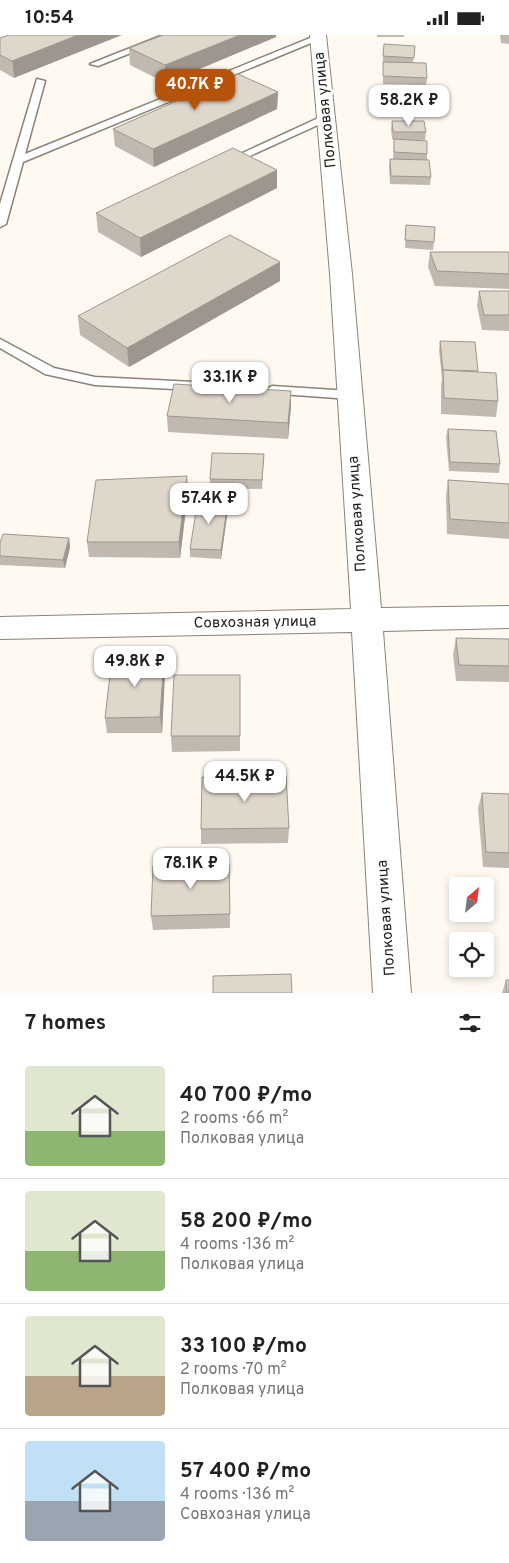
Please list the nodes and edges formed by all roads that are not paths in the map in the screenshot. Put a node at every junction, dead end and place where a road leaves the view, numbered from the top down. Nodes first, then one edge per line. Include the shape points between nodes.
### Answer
1 (171, 35) edge
2 (318, 36) edge
3 (95, 64) dead end
4 (40, 81) dead end
5 (327, 117) junction
6 (19, 160) junction
7 (218, 166) edge
8 (0, 224) edge
9 (0, 343) edge
10 (203, 387) edge
11 (262, 390) edge
12 (350, 395) junction
13 (509, 617) edge
14 (365, 620) junction
15 (0, 628) edge
16 (392, 993) edge

1 - 3 lane
2 - 5 street, Полковая улица
2 - 6 lane
4 - 6 lane
5 - 7 lane
5 - 12 street, Полковая улица
6 - 8 lane
9 - 10 lane via 50,371 86,379
11 - 12 lane
12 - 14 street, Полковая улица
13 - 14 street, Совхозная улица
14 - 15 street, Совхозная улица
14 - 16 street, Полковая улица

